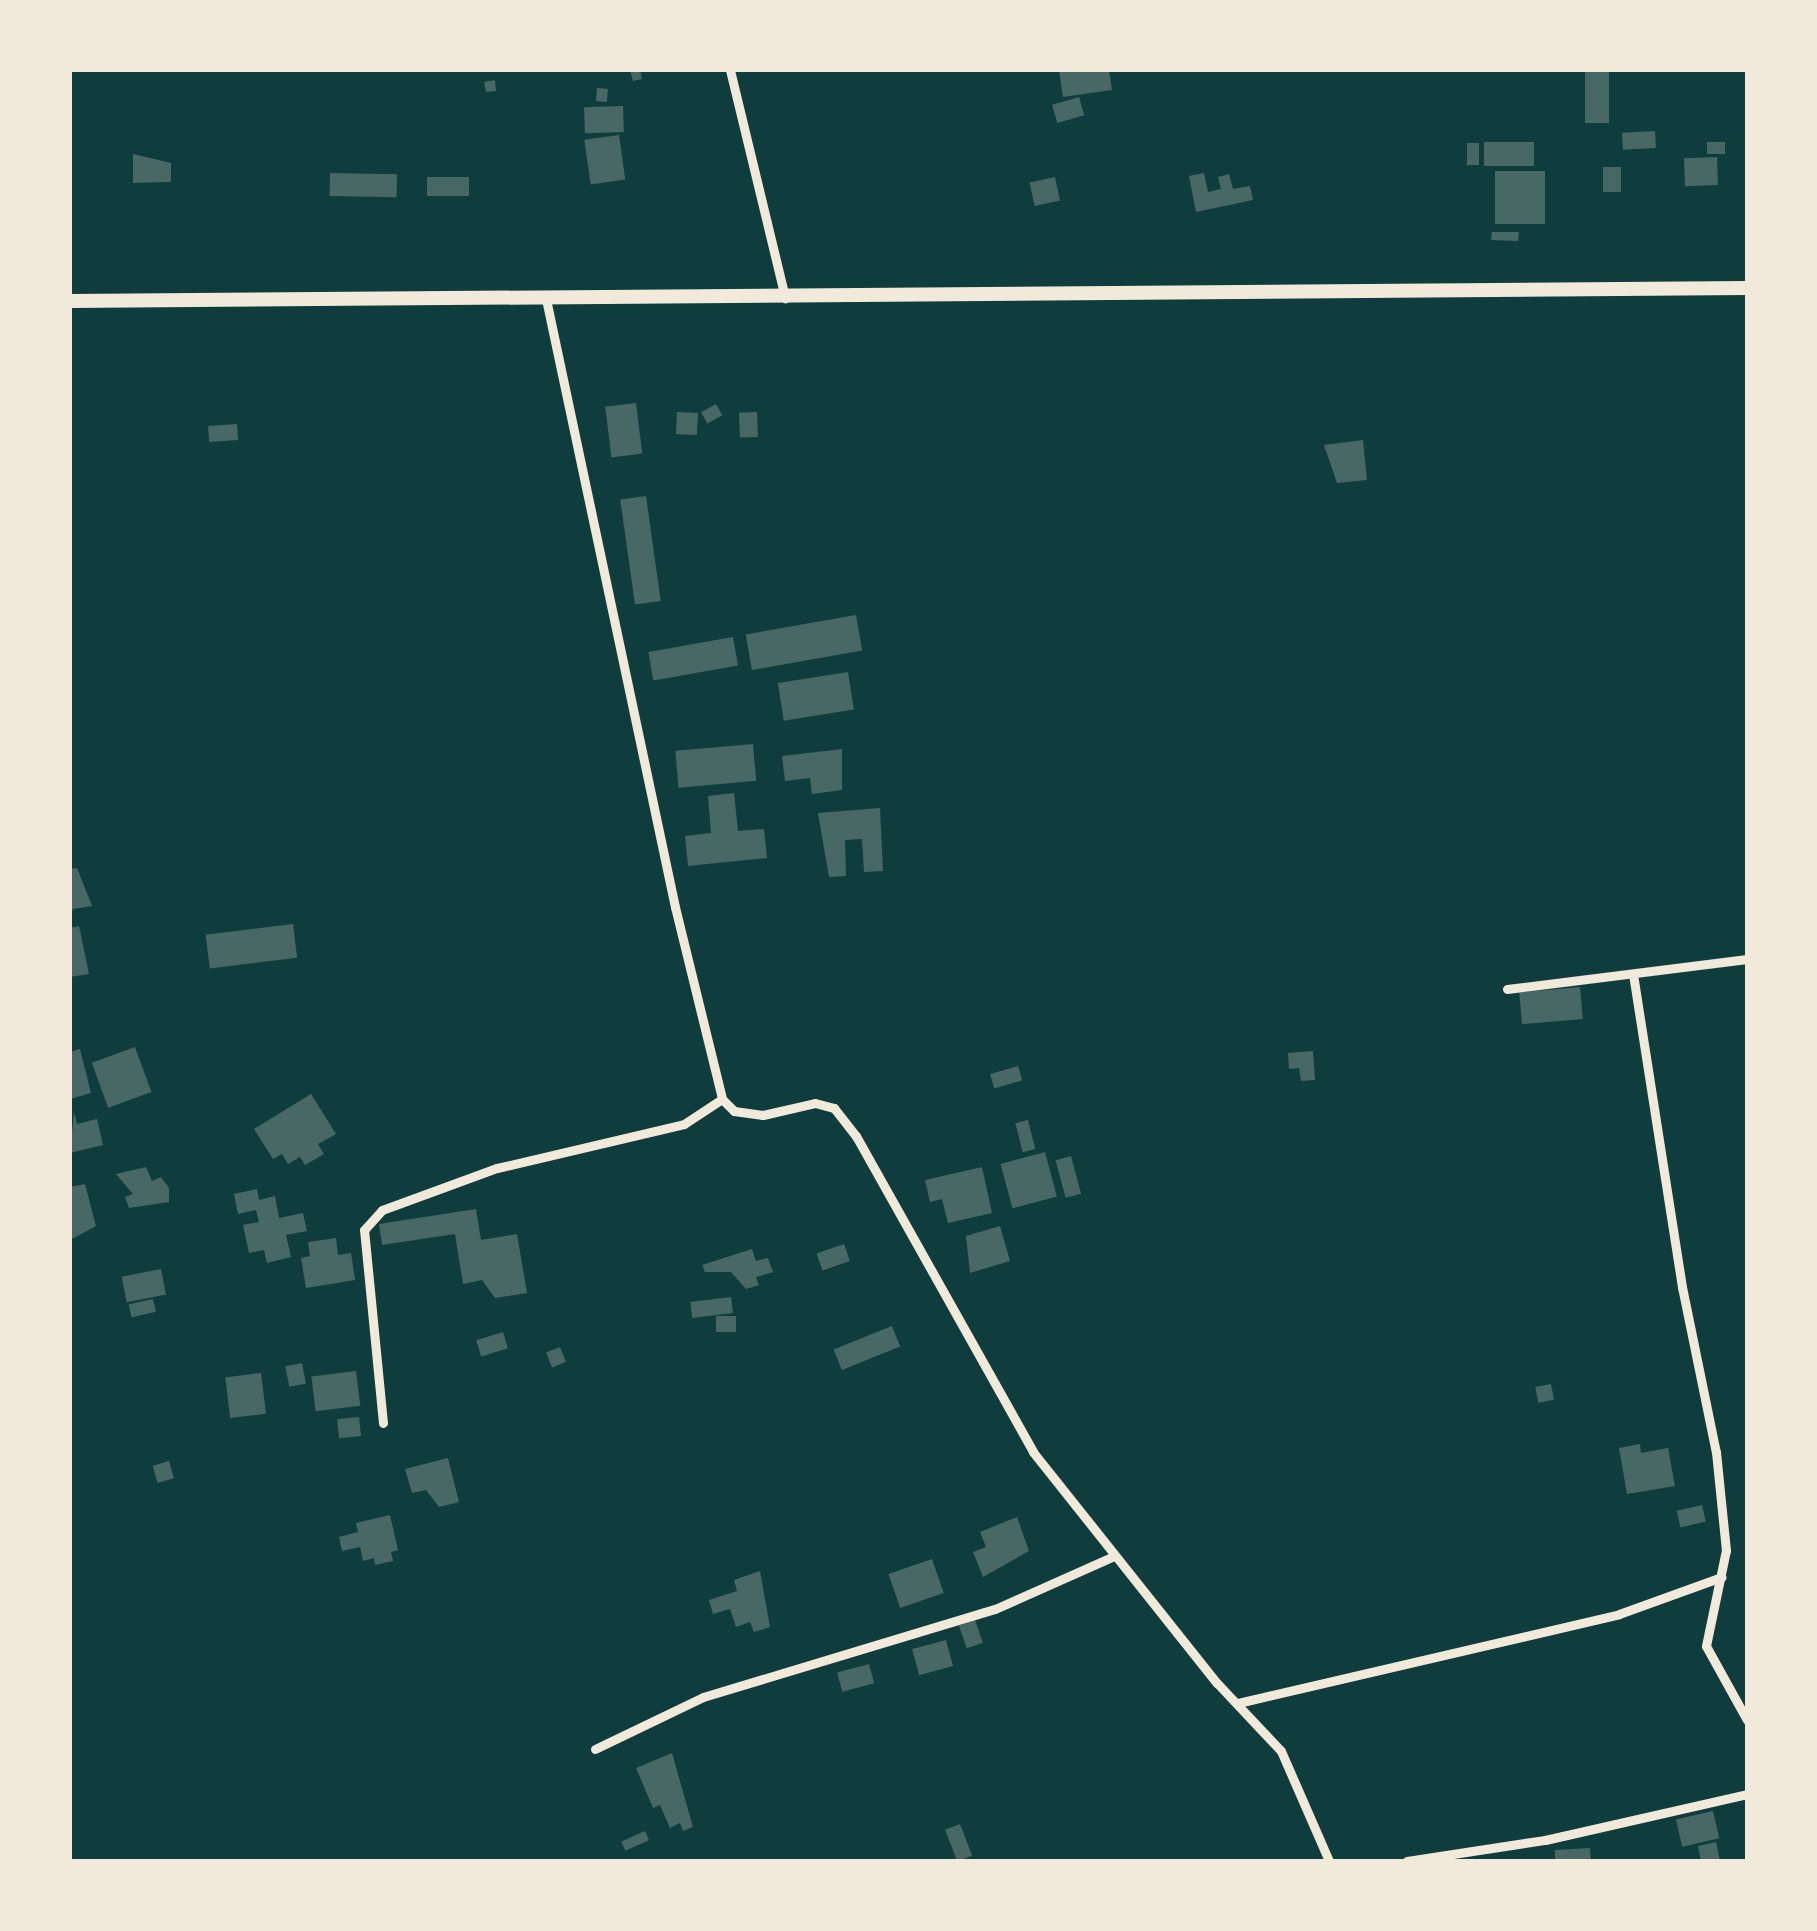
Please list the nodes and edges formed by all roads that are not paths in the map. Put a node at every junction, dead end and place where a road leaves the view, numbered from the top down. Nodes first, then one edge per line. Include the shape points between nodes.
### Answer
1 (730, 70) edge
2 (1747, 288) edge
3 (546, 299) junction
4 (785, 300) junction
5 (70, 301) edge
6 (1747, 958) edge
7 (1633, 974) junction
8 (1508, 989) dead end
9 (722, 1100) junction
10 (383, 1423) dead end
11 (1114, 1556) junction
12 (1722, 1577) junction
13 (1238, 1704) junction
14 (1747, 1720) edge
15 (595, 1749) dead end
16 (1747, 1794) edge
17 (1329, 1861) edge
18 (1407, 1861) edge

1 - 4 street
2 - 4 highway
3 - 4 highway
3 - 5 highway
3 - 9 street
6 - 7 street
7 - 8 street
7 - 12 street via 1682,1287 1716,1452 1726,1550
9 - 10 street via 684,1124 497,1168 382,1210 364,1230
9 - 11 street via 734,1112 763,1115 815,1104 834,1108 1033,1452
11 - 13 street
11 - 15 street via 995,1609 704,1697
12 - 13 street via 1619,1614
12 - 14 street via 1706,1646
13 - 17 street via 1294,1773
16 - 18 street via 1545,1840

